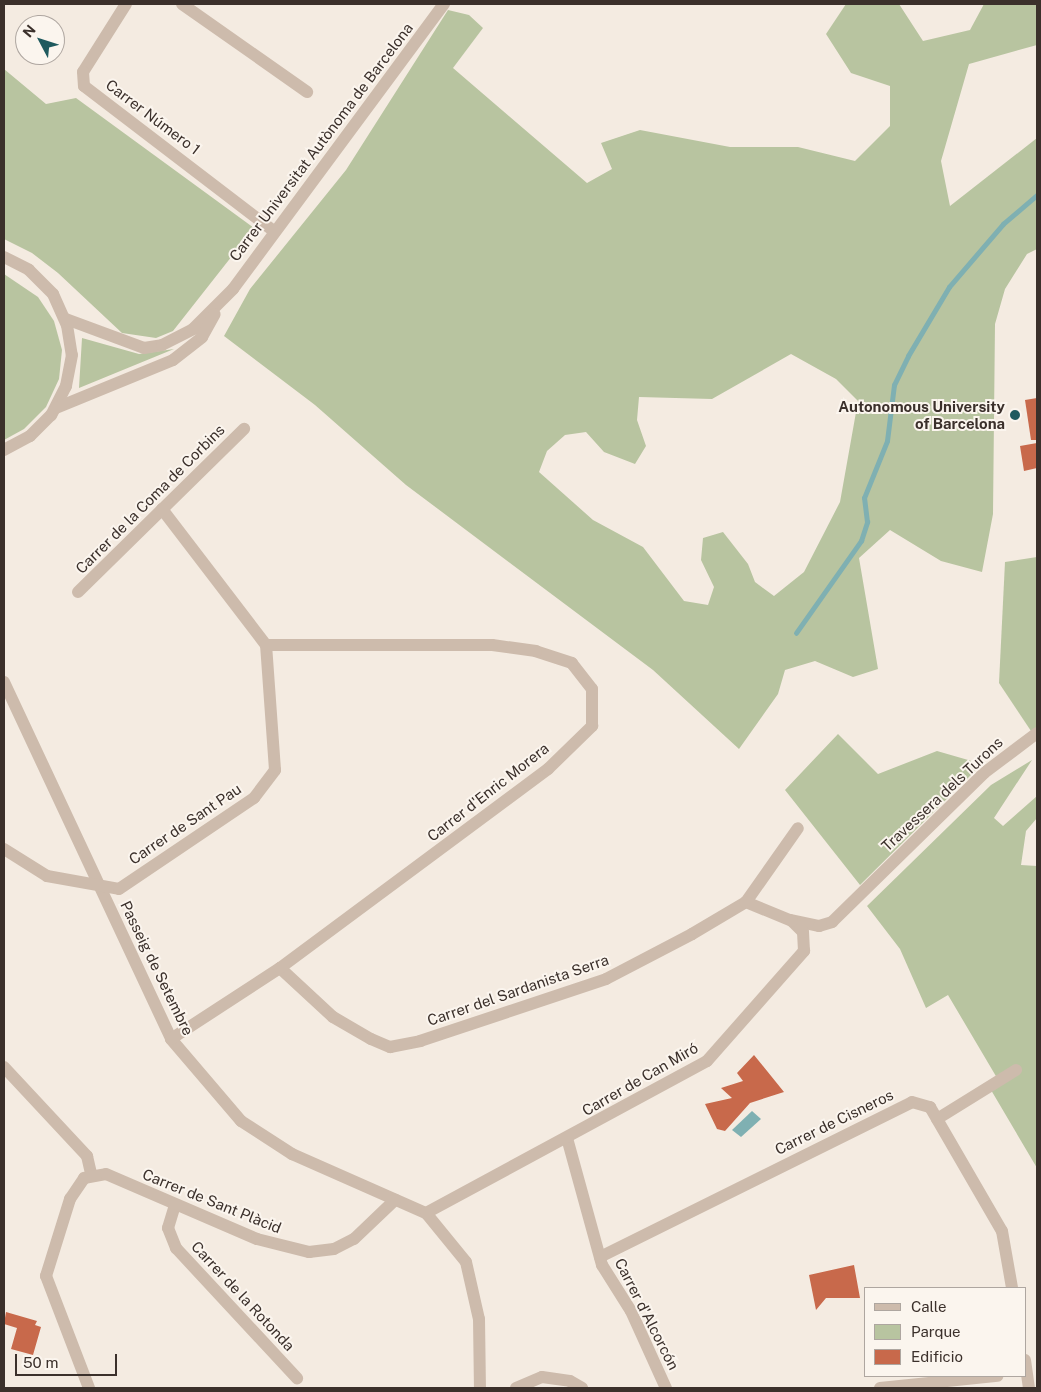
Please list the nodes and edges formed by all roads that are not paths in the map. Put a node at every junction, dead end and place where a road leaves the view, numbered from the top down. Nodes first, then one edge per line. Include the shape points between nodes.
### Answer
1 (126, 4) edge
2 (182, 4) edge
3 (444, 4) edge
4 (308, 92) dead end
5 (276, 232) junction
6 (4, 257) edge
7 (224, 299) junction
8 (66, 319) junction
9 (56, 408) junction
10 (244, 429) dead end
11 (4, 450) edge
12 (162, 509) junction
13 (78, 592) dead end
14 (266, 645) junction
15 (4, 682) edge
16 (1037, 733) edge
17 (798, 828) dead end
18 (4, 849) edge
19 (99, 887) junction
20 (746, 902) junction
21 (789, 920) junction
22 (280, 968) junction
23 (170, 1039) junction
24 (4, 1067) edge
25 (1016, 1070) dead end
26 (937, 1119) junction
27 (567, 1138) junction
28 (91, 1174) junction
29 (395, 1200) junction
30 (175, 1205) junction
31 (426, 1213) junction
32 (600, 1256) junction
33 (1012, 1287) edge
34 (1026, 1368) edge
35 (987, 1377) edge
36 (297, 1378) dead end
37 (89, 1388) edge
38 (480, 1388) edge
39 (516, 1388) edge
40 (582, 1388) edge
41 (666, 1388) edge
42 (880, 1388) edge
43 (1029, 1388) edge

1 - 5 street, Carrer Número 1 via 83,72 84,86
2 - 4 street
3 - 5 street, Carrer Universitat Autònoma de Barcelona
5 - 7 street, Carrer Universitat Autònoma de Barcelona
6 - 8 street via 44,284
7 - 8 street, Carrer Universitat Autònoma de Barcelona via 193,330 153,347 127,343
7 - 9 street, Carrer Universitat Autònoma de Barcelona via 202,337 186,352
8 - 9 street via 70,368
9 - 11 street via 30,436
10 - 12 street, Carrer de la Coma de Corbins
12 - 13 street, Carrer de la Coma de Corbins
12 - 14 street
14 - 19 street, Carrer de Sant Pau via 275,770 254,798 119,890
14 - 22 street, Carrer d'Enric Morera via 492,645 536,650 572,663 592,689 592,726 548,769
15 - 19 street, Passeig de Setembre
16 - 21 street, Travessera dels Turons via 984,773 826,925
17 - 20 street, Carrer del Sardanista Serra
18 - 19 street, Carrer de Sant Pau via 46,876
19 - 23 street, Passeig de Setembre
20 - 21 street
20 - 22 street, Carrer del Sardanista Serra via 606,979 390,1047 333,1017
21 - 27 street, Carrer de Can Miró via 804,938 800,961 707,1060
22 - 23 street, Carrer d'Enric Morera
23 - 29 street, Passeig de Setembre via 241,1121 292,1154
24 - 28 street via 87,1156
25 - 26 street
26 - 32 street, Carrer de Cisneros via 930,1107 912,1102
26 - 33 street, Carrer de Cisneros via 1002,1231
27 - 31 street, Carrer de Can Miró
27 - 32 street, Carrer d'Alcorcón
28 - 30 street, Carrer de Sant Plàcid via 106,1174
28 - 37 street via 70,1199 46,1276
29 - 30 street, Carrer de Sant Plàcid via 354,1240 334,1249 309,1252 257,1239
29 - 31 street, Passeig de Setembre
30 - 36 street, Carrer de la Rotonda via 168,1228 176,1248
31 - 38 street via 466,1262 479,1319
32 - 41 street, Carrer d'Alcorcón
34 - 43 street
35 - 42 street
39 - 40 street via 542,1376 570,1381

